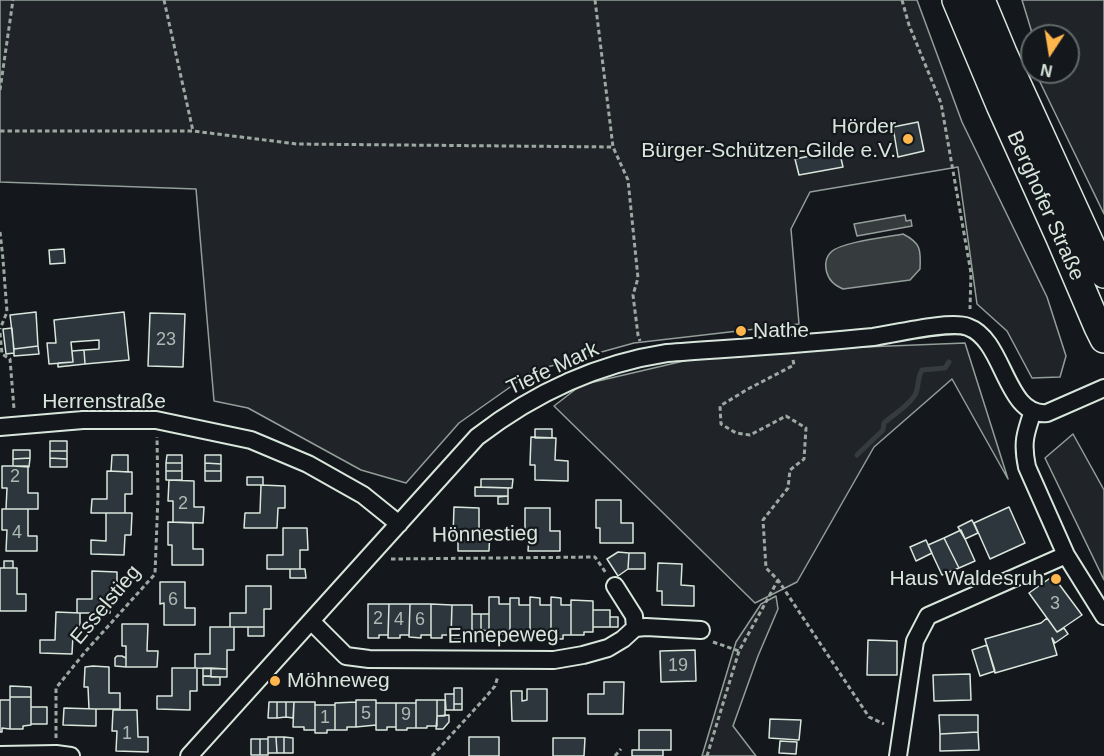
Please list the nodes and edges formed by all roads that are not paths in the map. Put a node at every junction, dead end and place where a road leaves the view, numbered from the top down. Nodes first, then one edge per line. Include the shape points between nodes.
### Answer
1 (956, 0) edge
2 (981, 0) edge
3 (1011, 100) junction
4 (1104, 274) edge
5 (1104, 339) edge
6 (1104, 388) edge
7 (1033, 411) junction
8 (8, 426) edge
9 (399, 524) junction
10 (1066, 555) junction
11 (615, 586) dead end
12 (1104, 616) edge
13 (311, 621) junction
14 (635, 628) junction
15 (701, 630) road end
16 (899, 752) edge
17 (0, 755) edge
18 (71, 756) edge
19 (189, 756) edge

1 - 3 main road
2 - 3 main road
3 - 4 main road, Berghofer Straße
3 - 5 main road, Berghofer Straße via 1060,238
6 - 7 street via 1047,413
7 - 9 street, Tiefe Mark via 1016,395 984,337 968,327 952,325 873,336 667,353 580,376 501,418 477,437
7 - 10 street via 1024,436 1027,467
8 - 9 street, Herrenstraße via 156,420 251,440 308,464 363,495
9 - 13 street, Tiefe Mark
10 - 12 street
10 - 16 street via 928,616 915,641
11 - 14 street via 634,616
13 - 14 street, Ennepeweg via 346,656 369,660 554,660 608,648
13 - 19 street, Tiefe Mark
14 - 15 street
17 - 18 street

